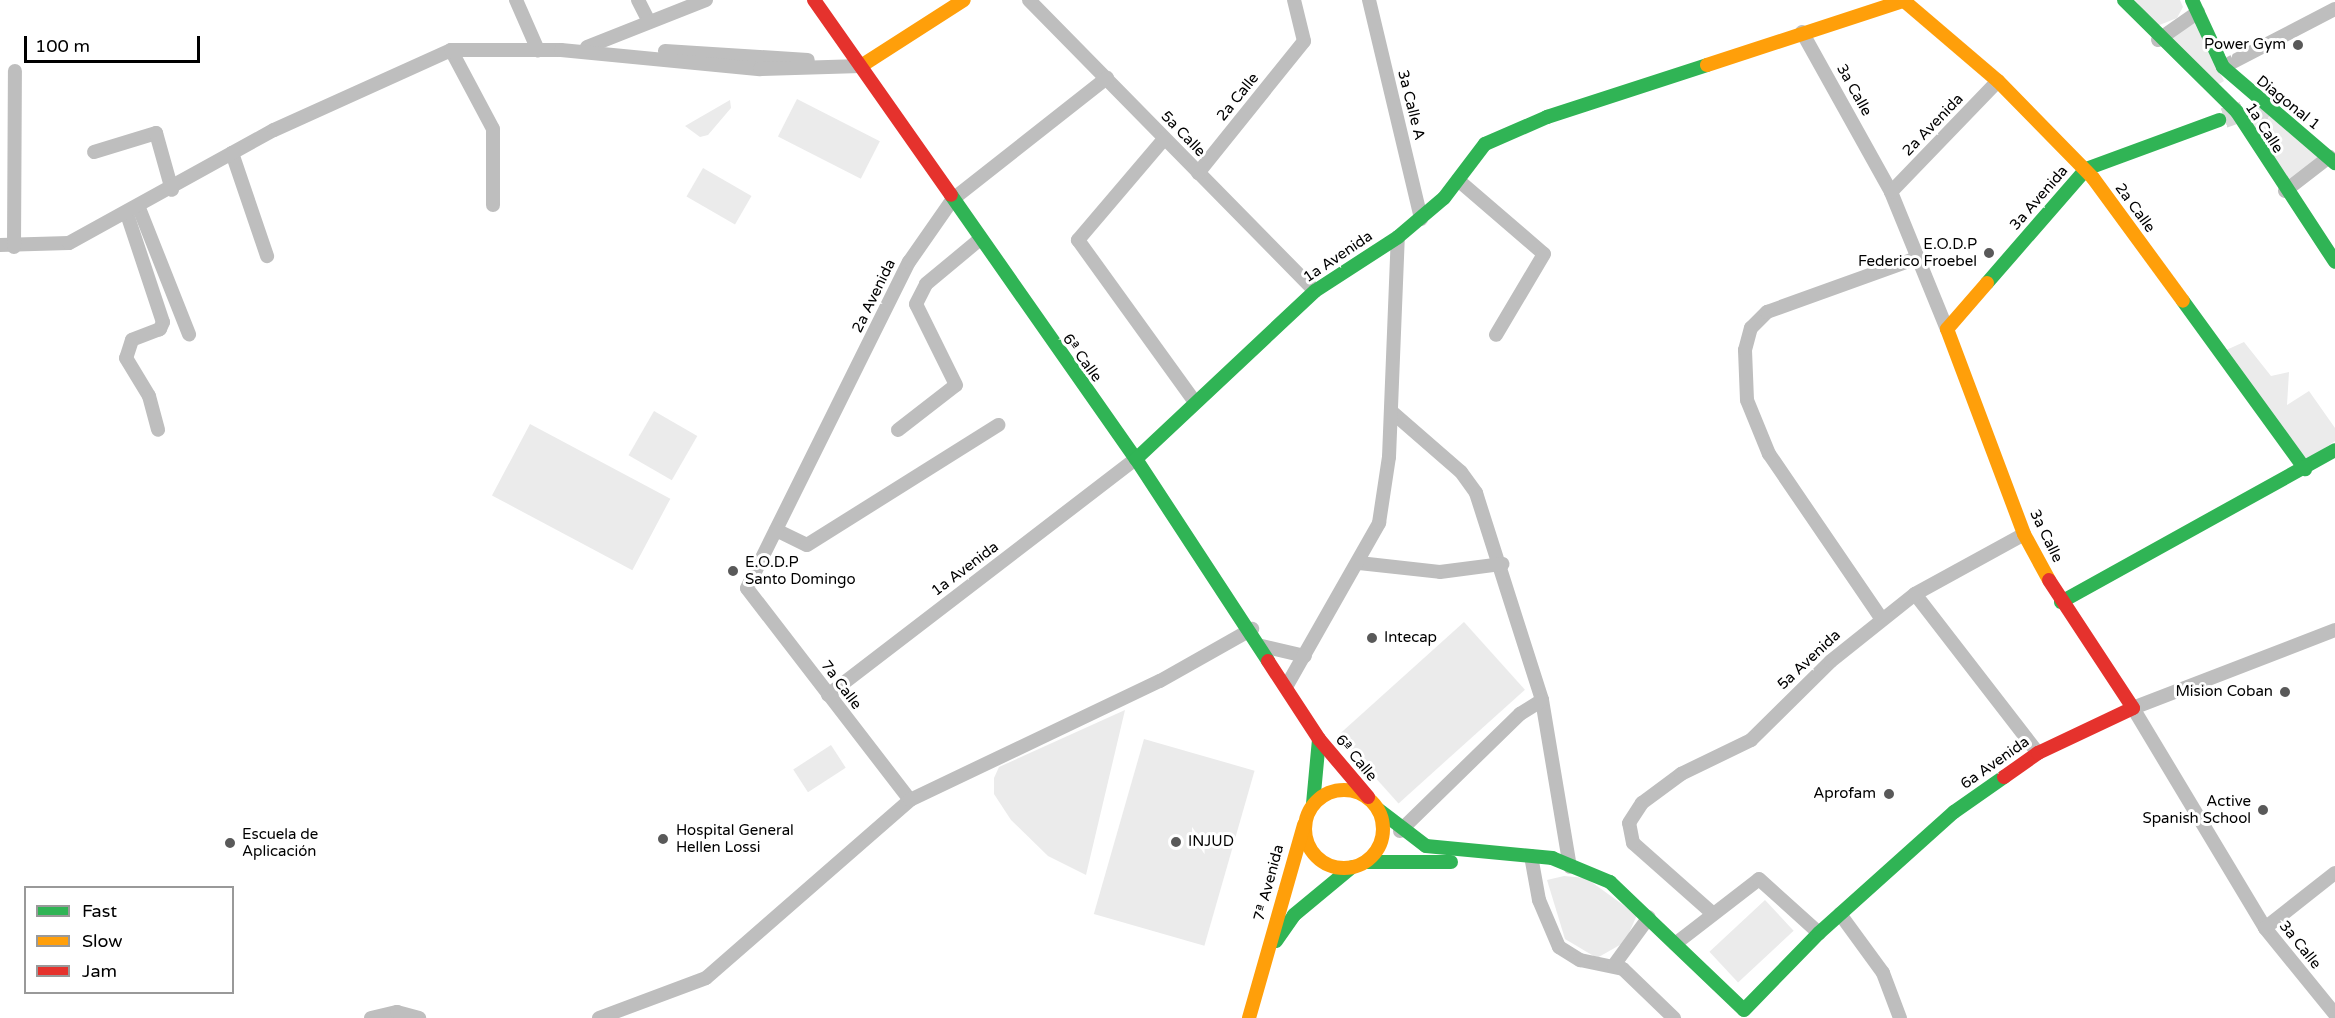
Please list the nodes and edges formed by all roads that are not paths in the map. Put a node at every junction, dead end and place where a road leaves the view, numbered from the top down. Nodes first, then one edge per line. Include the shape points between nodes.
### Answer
1 (516, 0) edge
2 (638, 0) edge
3 (705, 0) edge
4 (814, 0) edge
5 (964, 0) edge
6 (1029, 0) edge
7 (1294, 0) edge
8 (1369, 0) edge
9 (2124, 0) edge
10 (1904, 1) edge
11 (2195, 6) edge
12 (2335, 9) edge
13 (648, 20) junction
14 (1802, 32) junction
15 (2158, 40) junction
16 (587, 47) junction
17 (452, 50) junction
18 (538, 50) junction
19 (561, 50) junction
20 (861, 66) junction
21 (2223, 67) junction
22 (15, 70) dead end
23 (1107, 78) junction
24 (1998, 81) junction
25 (2272, 118) tunnel mouth
26 (2219, 120) tunnel mouth
27 (2296, 131) junction
28 (1164, 139) junction
29 (94, 152) dead end
30 (232, 153) junction
31 (2332, 160) edge
32 (2086, 169) junction
33 (1198, 173) junction
34 (1458, 180) junction
35 (172, 190) junction
36 (2285, 191) junction
37 (1891, 192) junction
38 (953, 199) junction
39 (492, 206) dead end
40 (133, 211) junction
41 (1421, 219) junction
42 (1398, 237) junction
43 (979, 240) junction
44 (7, 246) edge
45 (267, 256) dead end
46 (1917, 258) junction
47 (2335, 262) edge
48 (1315, 291) junction
49 (1947, 328) junction
50 (189, 334) dead end
51 (1496, 335) dead end
52 (1195, 402) junction
53 (1392, 412) junction
54 (998, 425) dead end
55 (158, 430) dead end
56 (898, 430) dead end
57 (2335, 450) edge
58 (1136, 459) junction
59 (2305, 469) junction
60 (776, 530) junction
61 (2024, 534) junction
62 (1359, 563) junction
63 (1502, 564) junction
64 (747, 588) joint
65 (1915, 594) junction
66 (2061, 602) junction
67 (1881, 618) junction
68 (1252, 629) junction
69 (2335, 630) edge
70 (1262, 646) junction
71 (1305, 656) junction
72 (1286, 687) junction
73 (828, 695) junction
74 (1542, 700) junction
75 (2133, 708) junction
76 (1319, 739) junction
77 (2038, 753) junction
78 (1368, 797) junction
79 (910, 800) junction
80 (1313, 804) junction
81 (1379, 810) junction
82 (1305, 825) junction
83 (1400, 831) junction
84 (1366, 861) junction
85 (1532, 863) junction
86 (1352, 867) junction
87 (1570, 867) junction
88 (2335, 873) edge
89 (1711, 912) junction
90 (1840, 914) junction
91 (1649, 917) junction
92 (2265, 928) junction
93 (1819, 933) junction
94 (1675, 944) junction
95 (1270, 951) junction
96 (1614, 965) junction
97 (1740, 1014) edge
98 (2335, 1014) edge
99 (371, 1018) edge
100 (419, 1018) edge
101 (599, 1018) edge
102 (1249, 1018) edge
103 (1674, 1018) edge
104 (1900, 1018) edge

1 - 18 street
2 - 13 street
3 - 13 street
4 - 20 street, 6ª Calle
5 - 20 street
6 - 23 street, 5a Calle
7 - 33 street, 2a Calle via 1304,40
8 - 41 street, 3a Calle A
9 - 15 street, 1a Calle
10 - 14 street, 1a Avenida
10 - 24 street, 2a Calle
11 - 15 street
11 - 21 street
12 - 21 street
13 - 16 street
14 - 34 street, 1a Avenida via 1547,117 1485,144
14 - 37 street, 3a Calle
15 - 36 street, 1a Calle via 2237,112
16 - 19 street
16 - 20 street
17 - 18 street
17 - 30 street
17 - 39 street via 493,129
18 - 19 street
19 - 20 street via 760,69
20 - 38 street, 6ª Calle
21 - 27 street, Diagonal 1
22 - 44 street
23 - 28 street, 5a Calle
23 - 38 street, 2a Avenida
24 - 32 street, 2a Calle
24 - 37 street, 2a Avenida
25 - 27 street
26 - 32 street, 3a Avenida via 2121,160
27 - 31 street, Diagonal 1
28 - 33 street, 5a Calle
28 - 52 street via 1078,240
29 - 35 street via 156,133
30 - 35 street
30 - 45 street
31 - 36 street
32 - 49 street, 3a Avenida
32 - 59 street, 2a Calle
33 - 48 street, 5a Calle
34 - 41 street, 1a Avenida
34 - 51 street via 1544,254
35 - 40 street
36 - 47 street, 1a Calle
37 - 46 street, 3a Calle
38 - 43 street, 6ª Calle
38 - 60 street, 2a Avenida via 909,262
40 - 44 street via 69,243
40 - 50 street
40 - 55 street via 163,322 160,329 132,340 126,358 149,396
41 - 42 street, 1a Avenida
42 - 48 street, 1a Avenida
42 - 53 street
43 - 56 street via 926,284 916,304 956,385
43 - 58 street, 6ª Calle
46 - 49 street, 3a Calle
46 - 67 street via 1767,312 1751,328 1745,350 1747,400 1757,429 1802,508 1840,554
48 - 52 street, 1a Avenida
49 - 61 street, 3a Calle
52 - 58 street, 1a Avenida
53 - 62 street via 1379,523
53 - 63 street via 1461,472 1476,493
54 - 60 street via 807,545
57 - 59 street
58 - 68 street, 6ª Calle
58 - 73 street, 1a Avenida
59 - 66 street
60 - 64 street, 2a Avenida
61 - 65 street, 5a Avenida
61 - 66 street, 3a Calle
62 - 63 street via 1440,573
62 - 71 street
63 - 74 street
64 - 73 street, 7a Calle
65 - 67 street, 5a Avenida
65 - 77 street
66 - 75 street, 3a Calle
67 - 89 street, 5a Avenida via 1760,732 1667,782 1629,823 1637,848
68 - 70 street, 6ª Calle
68 - 79 street via 1160,681
69 - 75 street, 6a Avenida
70 - 71 street
70 - 72 street, 6ª Calle
71 - 72 street
72 - 76 street, 6ª Calle
73 - 79 street, 7a Calle
74 - 83 street via 1520,714
74 - 87 street
75 - 77 street, 6a Avenida
75 - 92 street, 3a Calle
76 - 78 street, 6ª Calle
76 - 80 street, 6ª Calle
77 - 90 street, 6a Avenida via 1954,812
78 - 80 street via 1339,790
78 - 81 street
79 - 101 street via 706,978
80 - 82 street
81 - 83 street
81 - 84 street via 1380,844
82 - 86 street via 1318,858
82 - 95 street, 7ª Avenida
83 - 85 street via 1437,848
84 - 85 street via 1404,858
84 - 86 street
85 - 87 street
85 - 96 street via 1558,947 1580,960
86 - 95 street, 7ª Avenida via 1294,915
87 - 91 street via 1610,882
88 - 92 street
89 - 93 street via 1759,879
89 - 94 street
90 - 93 street, 6a Avenida
90 - 104 street via 1883,973
91 - 94 street
91 - 96 street
92 - 98 street, 3a Calle
93 - 97 street, 6a Avenida
94 - 97 street
95 - 102 street, 7ª Avenida
96 - 103 street via 1630,973
99 - 100 street via 397,1012

